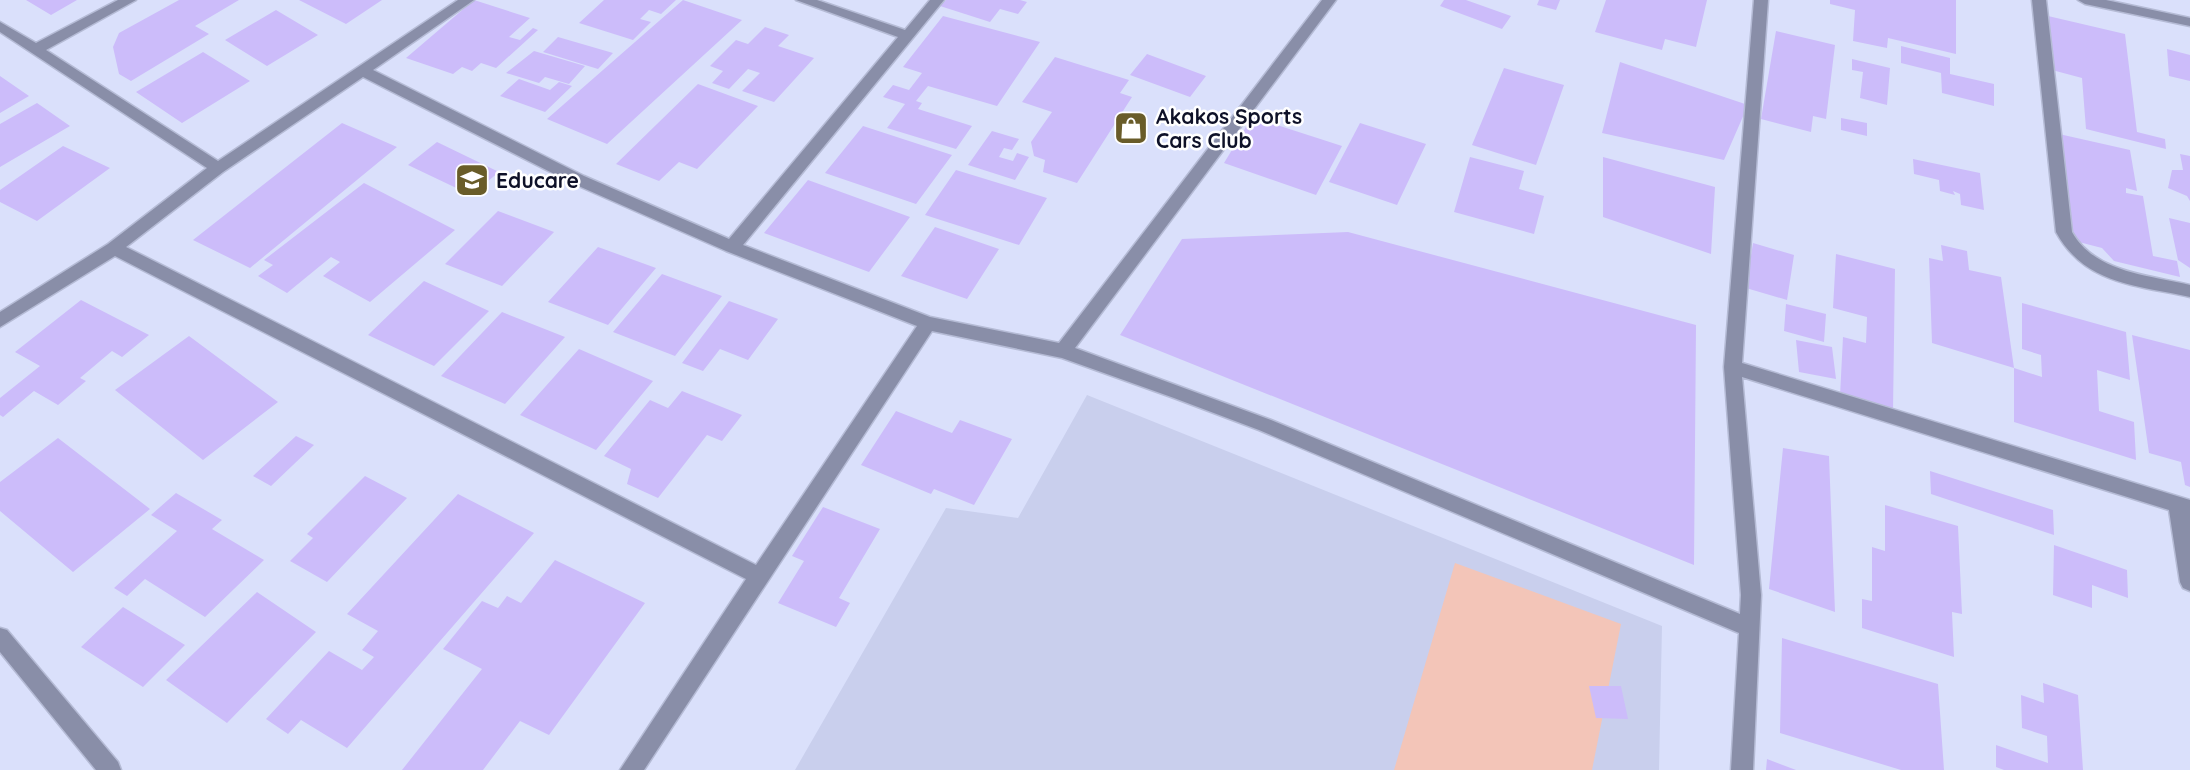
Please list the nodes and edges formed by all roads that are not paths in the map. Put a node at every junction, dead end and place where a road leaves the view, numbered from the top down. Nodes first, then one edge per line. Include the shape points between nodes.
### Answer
1 (129, 0) edge
2 (467, 0) edge
3 (803, 0) edge
4 (937, 0) edge
5 (1329, 0) edge
6 (1761, 0) edge
7 (2039, 0) edge
8 (2085, 0) edge
9 (2190, 22) edge
10 (0, 26) edge
11 (909, 36) junction
12 (36, 49) junction
13 (360, 70) junction
14 (218, 168) junction
15 (732, 247) junction
16 (114, 248) junction
17 (2190, 291) edge
18 (0, 320) edge
19 (928, 323) junction
20 (1063, 351) junction
21 (1733, 367) junction
22 (2184, 506) edge
23 (759, 576) junction
24 (2190, 582) edge
25 (1750, 628) junction
26 (0, 637) edge
27 (110, 770) edge
28 (631, 770) edge
29 (1742, 770) edge

1 - 12 street
2 - 13 street
3 - 11 street
4 - 11 street
5 - 20 street
6 - 21 street
7 - 17 street via 2069,246 2097,265
8 - 9 street
10 - 12 street
11 - 15 street
12 - 14 street
13 - 14 street
13 - 15 street via 579,180
14 - 16 street
15 - 19 street
16 - 18 street
16 - 23 street
19 - 20 street
19 - 23 street
20 - 25 street via 1265,425
21 - 22 street
21 - 25 street
22 - 24 street
23 - 28 street
25 - 29 street
26 - 27 street

